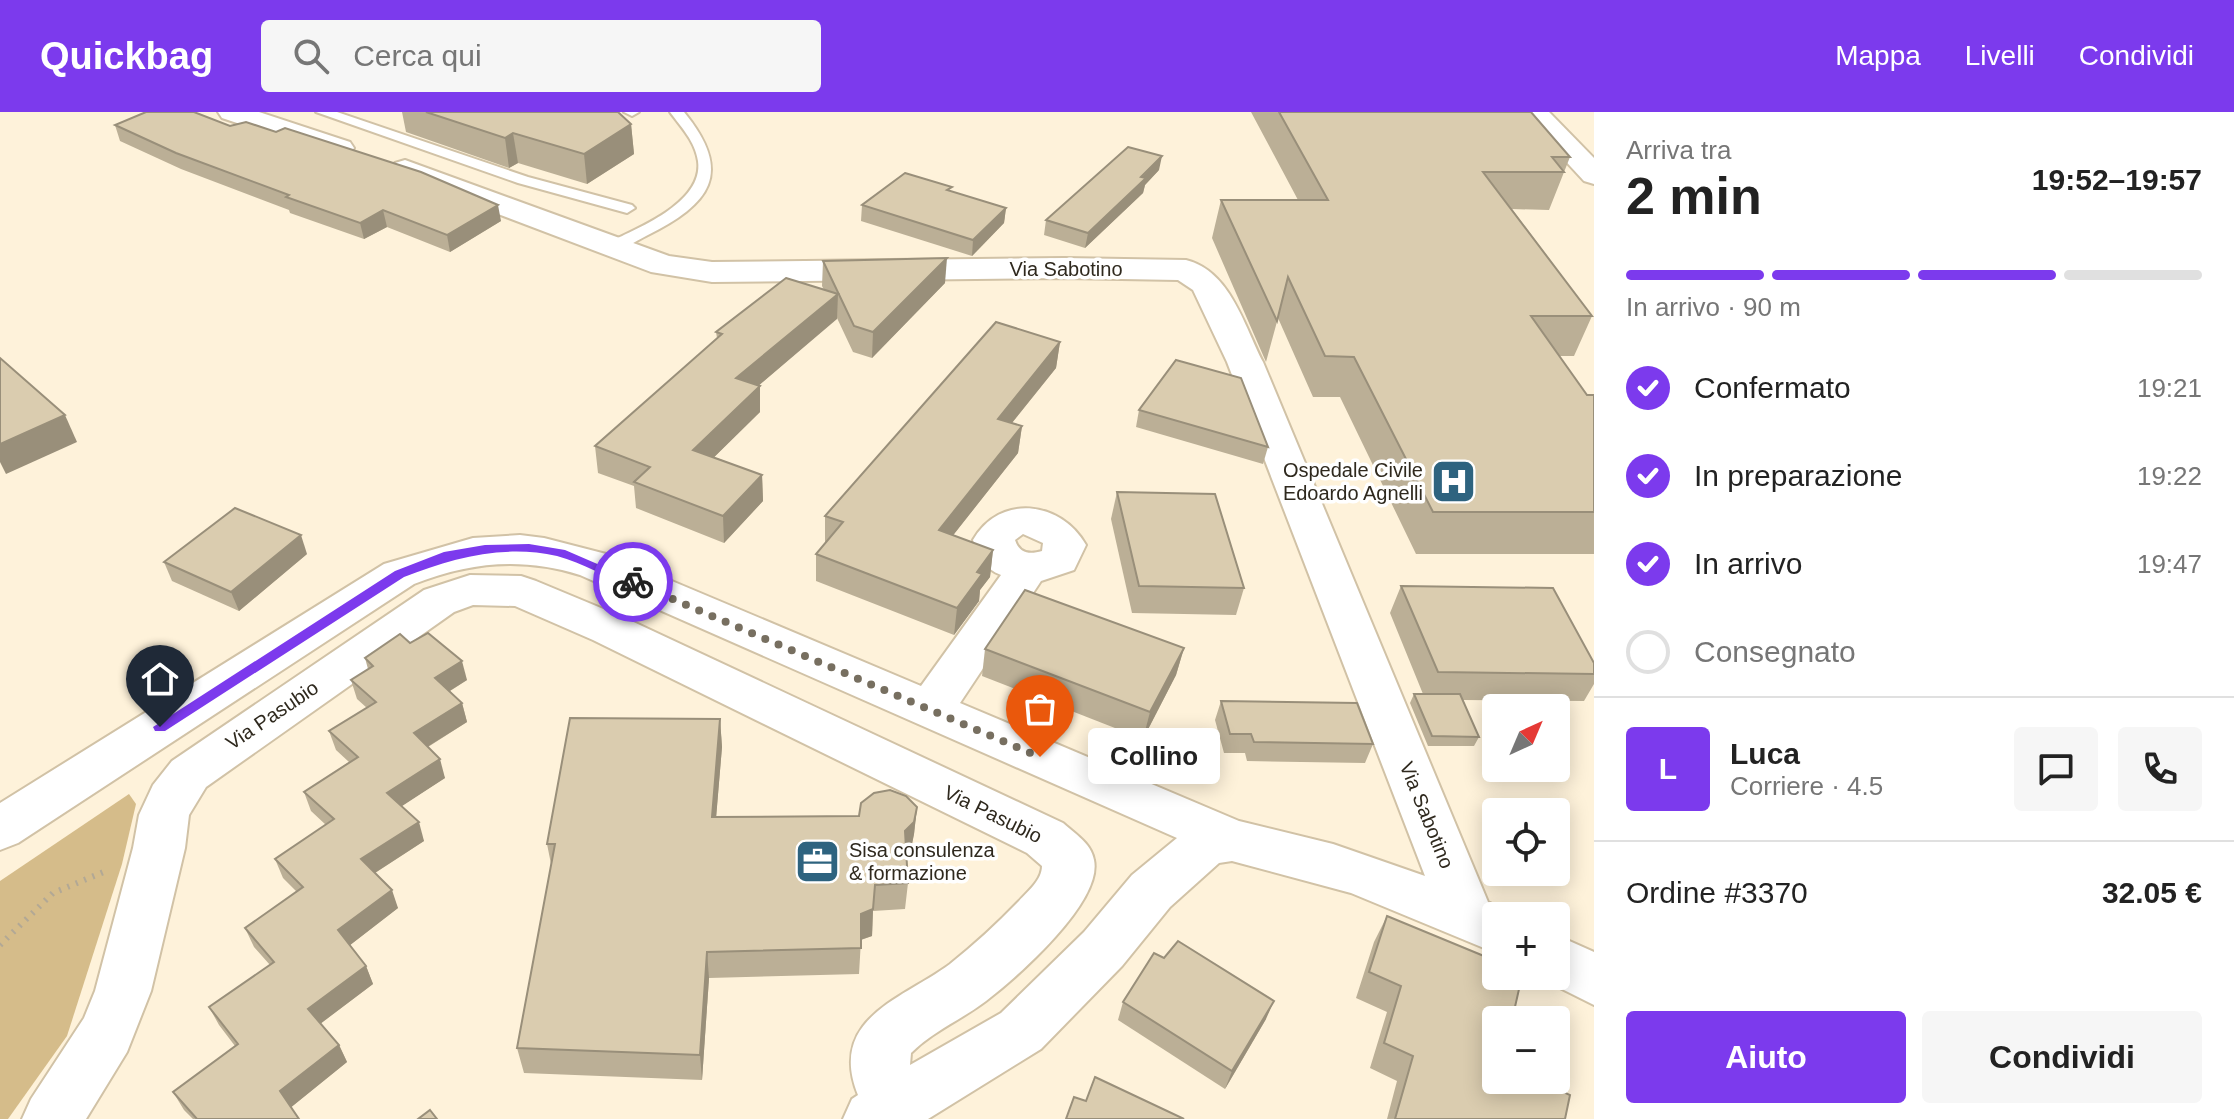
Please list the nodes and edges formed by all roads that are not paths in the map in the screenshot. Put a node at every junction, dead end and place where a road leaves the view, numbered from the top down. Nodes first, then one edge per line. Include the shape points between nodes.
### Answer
1 (232, 112) edge
2 (323, 112) edge
3 (677, 112) edge
4 (1534, 112) edge
5 (1594, 175) edge
6 (627, 208) dead end
7 (611, 247) junction
8 (1028, 568) dead end
9 (649, 589) junction
10 (609, 629) junction
11 (930, 710) junction
12 (0, 829) edge
13 (1232, 840) junction
14 (1482, 924) edge
15 (1570, 967) edge
16 (1594, 980) edge
17 (883, 1113) edge
18 (52, 1119) edge

1 - 7 street, Via Sabotino via 436,180
2 - 6 lane via 523,180
3 - 7 lane via 700,142 703,180 689,203
4 - 5 street
7 - 14 street, Via Sabotino via 663,265 712,272 1171,269 1186,270 1207,284 1245,362
8 - 11 street
9 - 10 street
9 - 11 street
9 - 12 street via 561,553 507,548 444,556 399,574
10 - 17 street, Via Pasubio via 1045,838 1068,858 1069,879 1056,897 990,964 890,1033 879,1059
10 - 18 street, Via Pasubio via 521,591 470,590 439,601 189,774 164,815 123,991 107,1033
11 - 13 street
13 - 14 street via 1375,882
13 - 17 street, Via Pasubio via 1205,845 1151,891 1103,949 1021,1031
15 - 16 street

